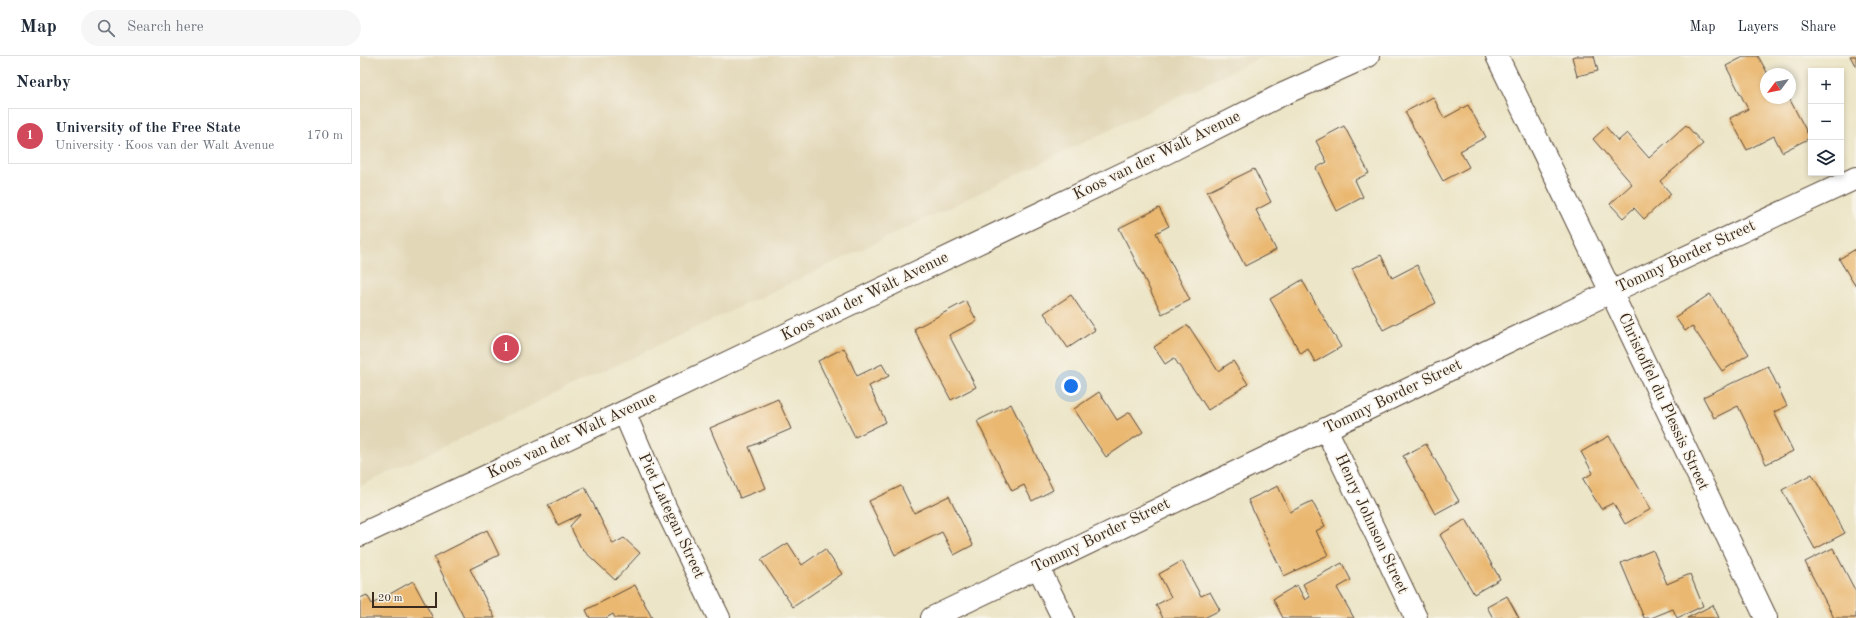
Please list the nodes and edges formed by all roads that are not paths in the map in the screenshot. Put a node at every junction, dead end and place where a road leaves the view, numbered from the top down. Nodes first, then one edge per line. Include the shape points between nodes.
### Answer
1 (1368, 56) edge
2 (1497, 56) edge
3 (1856, 178) edge
4 (1611, 292) junction
5 (624, 412) junction
6 (1326, 429) junction
7 (360, 535) edge
8 (1038, 567) junction
9 (719, 618) edge
10 (932, 618) edge
11 (1063, 618) edge
12 (1416, 618) edge
13 (1766, 618) edge

1 - 5 street, Koos van der Walt Avenue via 1281,95 1162,155
2 - 4 street, Christoffel du Plessis Street
3 - 4 street, Tommy Border Street
4 - 6 street, Tommy Border Street
4 - 13 street, Christoffel du Plessis Street
5 - 7 street, Koos van der Walt Avenue
5 - 9 street, Piet Lategan Street via 666,508
6 - 8 street, Tommy Border Street
6 - 12 street, Henry Johnson Street
8 - 10 street, Tommy Border Street
8 - 11 street

